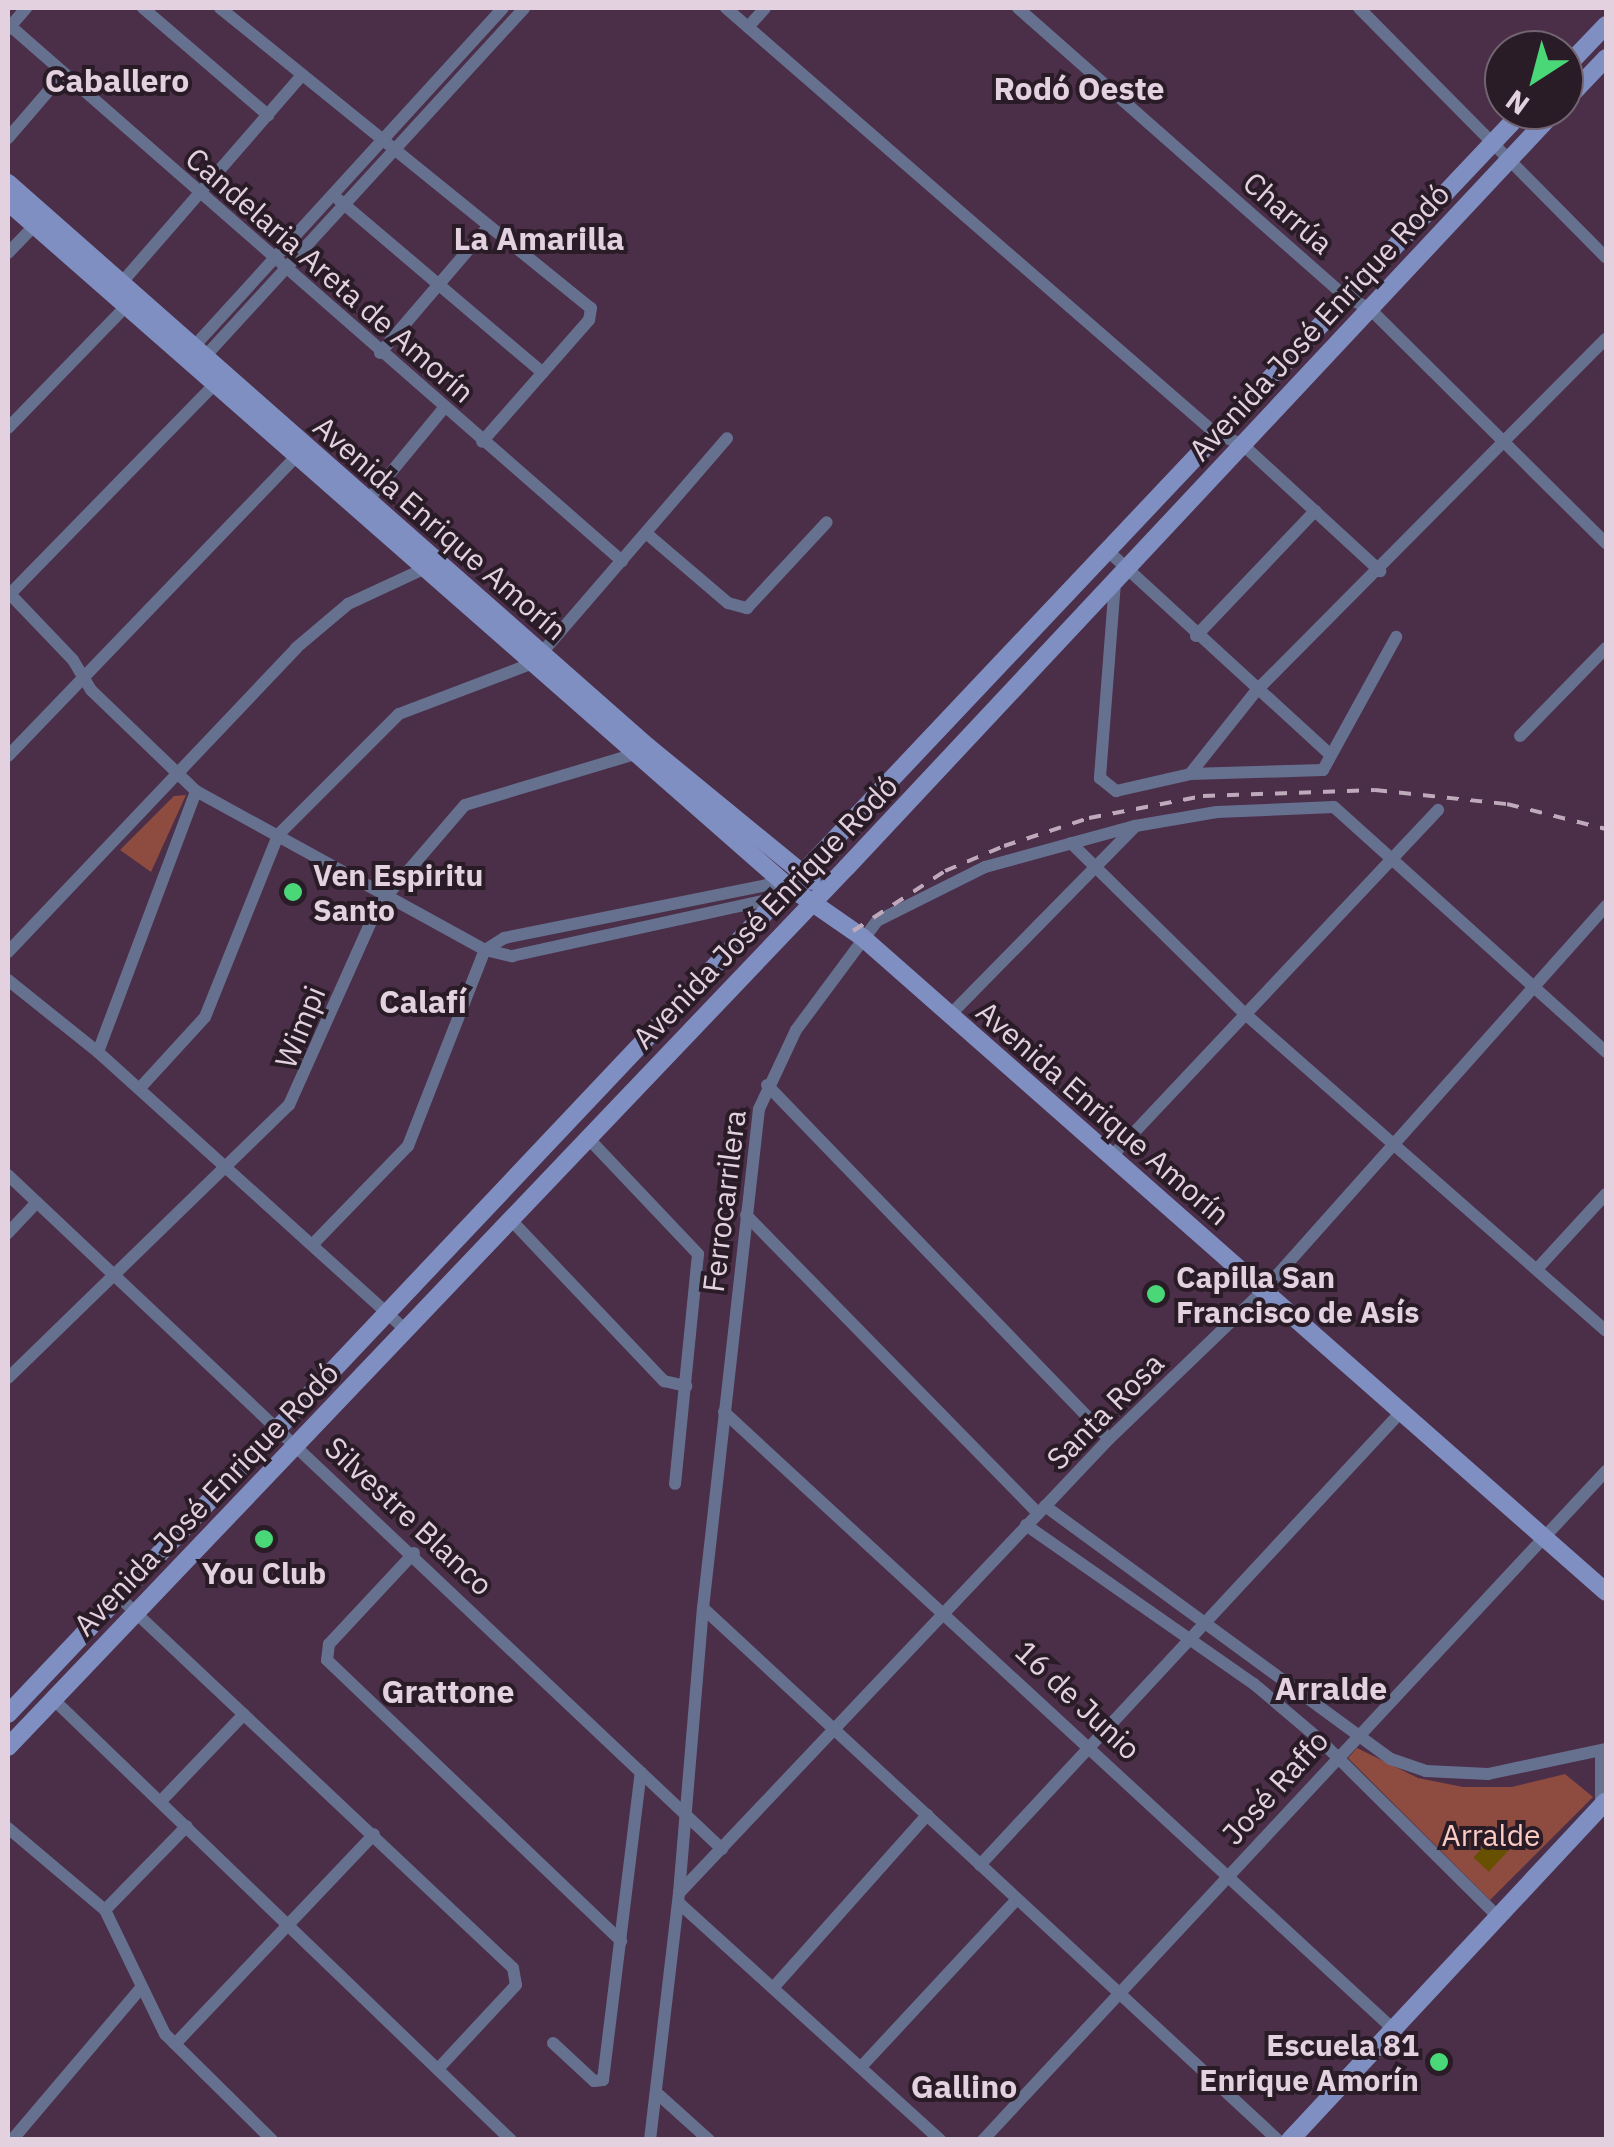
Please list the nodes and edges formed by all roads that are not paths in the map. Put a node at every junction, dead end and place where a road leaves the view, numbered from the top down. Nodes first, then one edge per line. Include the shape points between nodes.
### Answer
1 (26, 8) edge
2 (145, 8) edge
3 (220, 8) edge
4 (503, 8) edge
5 (524, 8) edge
6 (726, 8) edge
7 (765, 8) edge
8 (1018, 8) edge
9 (1359, 8) edge
10 (1606, 25) edge
11 (8, 26) edge
12 (748, 27) junction
13 (1584, 48) edge
14 (1606, 58) edge
15 (63, 74) junction
16 (301, 76) junction
17 (1584, 81) edge
18 (268, 115) junction
19 (1505, 130) edge
20 (1537, 130) edge
21 (8, 138) edge
22 (385, 144) junction
23 (1491, 144) junction
24 (1509, 159) junction
25 (8, 183) edge
26 (199, 194) junction
27 (337, 198) junction
28 (8, 202) edge
29 (40, 220) junction
30 (488, 227) junction
31 (8, 253) edge
32 (1606, 258) edge
33 (278, 263) junction
34 (438, 286) junction
35 (123, 295) junction
36 (1346, 297) junction
37 (1369, 308) junction
38 (1606, 339) edge
39 (380, 353) junction
40 (194, 357) junction
41 (542, 373) junction
42 (220, 380) junction
43 (444, 408) junction
44 (8, 428) edge
45 (1216, 434) junction
46 (727, 438) dead end
47 (1505, 441) junction
48 (482, 442) junction
49 (1242, 444) junction
50 (302, 451) junction
51 (363, 505) junction
52 (1315, 511) junction
53 (827, 522) dead end
54 (646, 534) junction
55 (1606, 543) edge
56 (1108, 550) junction
57 (622, 560) junction
58 (430, 565) junction
59 (1380, 571) junction
60 (1121, 576) junction
61 (8, 594) edge
62 (1196, 636) junction
63 (1396, 637) dead end
64 (1606, 648) edge
65 (538, 659) junction
66 (83, 678) junction
67 (1256, 692) junction
68 (1520, 736) dead end
69 (642, 751) junction
70 (1331, 755) junction
71 (8, 756) edge
72 (174, 773) junction
73 (1190, 774) junction
74 (196, 790) junction
75 (1438, 810) dead end
76 (1136, 826) junction
77 (278, 834) junction
78 (1071, 843) junction
79 (1394, 855) junction
80 (1096, 866) junction
81 (800, 891) junction
82 (385, 894) junction
83 (1606, 906) edge
84 (862, 937) junction
85 (485, 950) junction
86 (8, 952) edge
87 (8, 980) edge
88 (1534, 984) junction
89 (1244, 1012) junction
90 (950, 1015) junction
91 (98, 1052) junction
92 (1606, 1052) edge
93 (767, 1084) junction
94 (140, 1088) junction
95 (588, 1138) junction
96 (1396, 1147) junction
97 (1111, 1157) junction
98 (224, 1165) junction
99 (8, 1175) edge
100 (1606, 1194) edge
101 (37, 1202) junction
102 (746, 1215) junction
103 (510, 1220) junction
104 (8, 1233) edge
105 (312, 1245) junction
106 (1537, 1270) junction
107 (115, 1274) junction
108 (1264, 1291) junction
109 (388, 1312) junction
110 (406, 1328) junction
111 (1606, 1332) edge
112 (8, 1378) edge
113 (686, 1386) junction
114 (724, 1412) junction
115 (1401, 1412) junction
116 (278, 1428) junction
117 (1109, 1439) junction
118 (296, 1444) junction
119 (1606, 1470) edge
120 (675, 1484) dead end
121 (1042, 1510) junction
122 (1026, 1525) junction
123 (1545, 1538) junction
124 (414, 1553) junction
125 (1606, 1592) edge
126 (120, 1597) junction
127 (703, 1608) junction
128 (943, 1610) junction
129 (136, 1613) junction
130 (1203, 1626) junction
131 (1190, 1638) junction
132 (53, 1699) junction
133 (8, 1714) edge
134 (244, 1714) junction
135 (832, 1727) junction
136 (1353, 1738) junction
137 (1089, 1743) junction
138 (8, 1747) edge
139 (1604, 1750) edge
140 (1338, 1758) junction
141 (641, 1772) junction
142 (161, 1801) junction
143 (1604, 1804) edge
144 (684, 1810) junction
145 (927, 1815) junction
146 (188, 1826) junction
147 (8, 1828) edge
148 (374, 1834) junction
149 (722, 1849) junction
150 (980, 1864) junction
151 (1228, 1876) junction
152 (679, 1899) junction
153 (1017, 1899) junction
154 (105, 1910) junction
155 (1498, 1916) junction
156 (290, 1923) junction
157 (621, 1941) junction
158 (773, 1988) junction
159 (139, 1990) junction
160 (1120, 1996) junction
161 (1393, 2029) junction
162 (553, 2043) dead end
163 (175, 2044) junction
164 (861, 2067) junction
165 (438, 2069) junction
166 (659, 2096) junction
167 (12, 2140) edge
168 (272, 2140) edge
169 (512, 2140) edge
170 (650, 2140) edge
171 (709, 2140) edge
172 (940, 2140) edge
173 (984, 2140) edge
174 (1278, 2140) edge
175 (1290, 2140) edge

1 - 11 street
2 - 18 street
3 - 16 street
4 - 22 street
5 - 22 street
6 - 12 street
7 - 12 street
8 - 36 street, Charrúa
9 - 23 street
10 - 13 street
11 - 15 street, Candelaria Areta de Amorín
12 - 45 street
14 - 17 street
15 - 21 street
15 - 26 street, Candelaria Areta de Amorín
16 - 18 street
16 - 22 street
18 - 26 street
19 - 23 street, Avenida José Enrique Rodó
20 - 24 street, Avenida José Enrique Rodó
22 - 27 street
22 - 30 street
23 - 24 street
23 - 36 street, Avenida José Enrique Rodó
24 - 32 street
24 - 37 street, Avenida José Enrique Rodó
25 - 29 street, Avenida Enrique Amorín
26 - 33 street, Candelaria Areta de Amorín
26 - 35 street
27 - 33 street
27 - 34 street
28 - 29 street, Avenida Enrique Amorín
29 - 31 street
29 - 35 street, Avenida Enrique Amorín
30 - 34 street
30 - 41 street via 591,308 589,320
33 - 39 street, Candelaria Areta de Amorín
33 - 40 street
34 - 39 street
34 - 41 street
35 - 40 street, Avenida Enrique Amorín
35 - 44 street
36 - 37 street, Charrúa
36 - 45 street, Avenida José Enrique Rodó
37 - 47 street, Charrúa
37 - 49 street, Avenida José Enrique Rodó
38 - 47 street
39 - 43 street, Candelaria Areta de Amorín
40 - 42 street, Avenida Enrique Amorín
41 - 48 street
42 - 50 street, Avenida Enrique Amorín
42 - 61 street
43 - 48 street, Candelaria Areta de Amorín
43 - 51 street
45 - 49 street
45 - 56 street, Avenida José Enrique Rodó
46 - 54 street
47 - 55 street, Charrúa
47 - 59 street
48 - 57 street, Candelaria Areta de Amorín
49 - 52 street
49 - 60 street, Avenida José Enrique Rodó
50 - 51 street, Avenida Enrique Amorín
50 - 66 street
51 - 58 street, Avenida Enrique Amorín
52 - 59 street
52 - 62 street
53 - 54 street via 747,608 728,603
54 - 57 street
56 - 60 street
56 - 81 street, Avenida José Enrique Rodó
57 - 65 street
58 - 65 street, Avenida Enrique Amorín
58 - 72 street via 330,618
59 - 67 street
60 - 62 street
60 - 73 street via 1100,778 1116,791
60 - 81 street, Avenida José Enrique Rodó
61 - 66 street
62 - 67 street
63 - 70 street
64 - 68 street
65 - 69 street, Avenida Enrique Amorín
65 - 77 street via 398,714
66 - 71 street
66 - 72 street
67 - 70 street
67 - 73 street
69 - 81 street, Avenida Enrique Amorín
69 - 82 street, Wimpi via 472,800
70 - 73 street via 1322,770
72 - 74 street
72 - 86 street
74 - 77 street
74 - 91 street
75 - 79 street
76 - 78 street, Ferrocarrilera
76 - 79 street, Ferrocarrilera via 1217,812 1334,807
76 - 80 street
77 - 82 street
77 - 94 street via 205,1017
78 - 80 street
78 - 84 street, Ferrocarrilera via 924,893
79 - 88 street, Ferrocarrilera
79 - 89 street
80 - 89 street
80 - 90 street
81 - 84 street, Avenida Enrique Amorín
81 - 85 street via 512,956
81 - 95 street, Avenida José Enrique Rodó
81 - 109 street, Avenida José Enrique Rodó
82 - 85 street
82 - 98 street, Wimpi via 301,1090
83 - 88 street, Santa Rosa
84 - 90 street, Avenida Enrique Amorín
84 - 93 street, Ferrocarrilera
85 - 105 street via 401,1157
87 - 91 street
88 - 92 street, Ferrocarrilera
88 - 96 street, Santa Rosa
89 - 96 street
89 - 97 street
90 - 97 street, Avenida Enrique Amorín
91 - 94 street
93 - 102 street, Ferrocarrilera
93 - 117 street
94 - 98 street
95 - 103 street, Avenida José Enrique Rodó
95 - 113 street via 698,1254
96 - 106 street
96 - 108 street, Santa Rosa
97 - 108 street, Avenida Enrique Amorín
98 - 105 street
98 - 107 street, Wimpi
99 - 101 street, Silvestre Blanco
100 - 106 street
101 - 104 street
101 - 107 street, Silvestre Blanco
102 - 114 street, Ferrocarrilera
102 - 121 street
103 - 110 street, Avenida José Enrique Rodó
103 - 113 street via 664,1380
105 - 109 street
106 - 111 street
107 - 112 street, Wimpi
107 - 116 street, Silvestre Blanco
108 - 115 street, Avenida Enrique Amorín
108 - 117 street, Santa Rosa
109 - 110 street
109 - 116 street, Avenida José Enrique Rodó
110 - 118 street, Avenida José Enrique Rodó
113 - 120 street
114 - 127 street, Ferrocarrilera
114 - 128 street, 16 de Junio
115 - 123 street, Avenida Enrique Amorín
115 - 130 street
116 - 118 street, Silvestre Blanco
116 - 126 street, Avenida José Enrique Rodó
117 - 121 street, Santa Rosa
118 - 124 street, Silvestre Blanco
118 - 129 street, Avenida José Enrique Rodó
119 - 123 street, José Raffo
121 - 122 street, Santa Rosa
121 - 130 street
122 - 128 street, Santa Rosa
122 - 131 street
123 - 125 street, Avenida Enrique Amorín
123 - 136 street, José Raffo
124 - 141 street, Silvestre Blanco
124 - 157 street via 329,1644 327,1660
126 - 129 street
126 - 133 street, Avenida José Enrique Rodó
127 - 135 street
127 - 144 street, Ferrocarrilera
128 - 135 street, Santa Rosa
128 - 137 street, 16 de Junio
129 - 132 street, Avenida José Enrique Rodó
129 - 134 street
130 - 131 street
130 - 136 street
131 - 137 street
131 - 140 street
132 - 138 street, Avenida José Enrique Rodó
132 - 142 street
134 - 142 street
134 - 148 street
135 - 145 street
135 - 149 street, Santa Rosa
136 - 139 street via 1426,1771 1463,1775 1515,1772
136 - 140 street, José Raffo
137 - 150 street
137 - 151 street, 16 de Junio
139 - 143 street
140 - 151 street, José Raffo
140 - 155 street
141 - 144 street, Silvestre Blanco
141 - 157 street
142 - 146 street
143 - 155 street
144 - 149 street, Silvestre Blanco
144 - 152 street, Ferrocarrilera
145 - 150 street
145 - 158 street
146 - 154 street
146 - 156 street
147 - 154 street
148 - 156 street
148 - 165 street via 519,1977
149 - 152 street, Santa Rosa
150 - 153 street
151 - 160 street, José Raffo
151 - 161 street, 16 de Junio
152 - 158 street
152 - 166 street, Ferrocarrilera
153 - 160 street
153 - 164 street
154 - 159 street
155 - 161 street
156 - 163 street
156 - 165 street
157 - 162 street via 606,2072 594,2080
158 - 164 street
159 - 163 street
159 - 167 street
160 - 173 street, José Raffo
160 - 174 street
161 - 175 street
163 - 168 street
164 - 172 street
165 - 169 street
166 - 170 street, Ferrocarrilera
166 - 171 street

